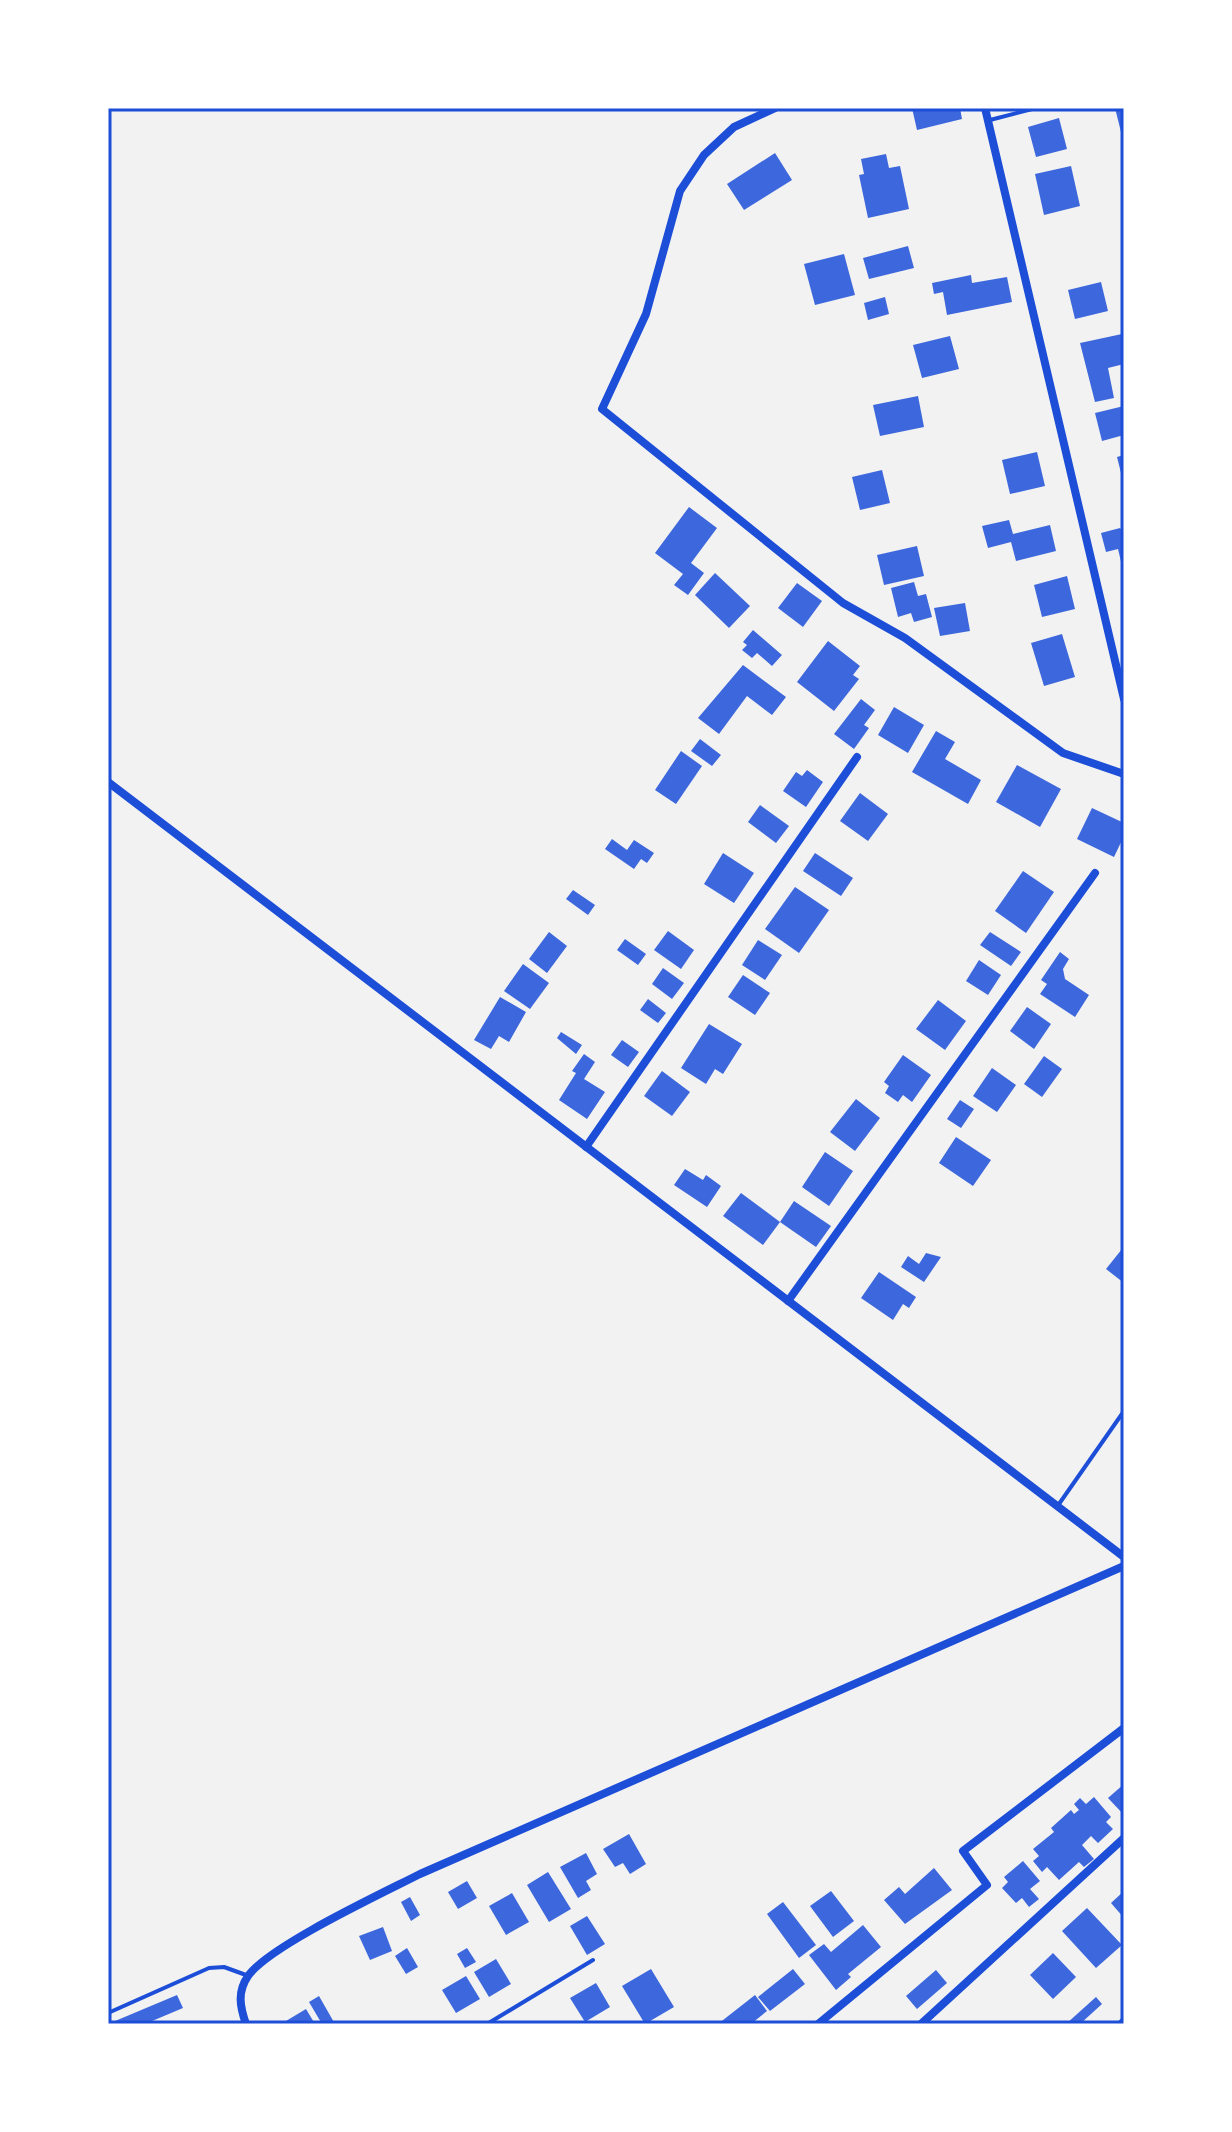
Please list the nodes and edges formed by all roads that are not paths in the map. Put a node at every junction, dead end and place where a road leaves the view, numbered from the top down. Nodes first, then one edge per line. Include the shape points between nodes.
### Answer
1 (775, 108) edge
2 (985, 108) edge
3 (1036, 108) edge
4 (988, 120) junction
5 (1124, 699) edge
6 (857, 757) dead end
7 (1124, 774) edge
8 (108, 782) edge
9 (1095, 873) dead end
10 (586, 1147) junction
11 (788, 1301) junction
12 (1124, 1411) edge
13 (1057, 1506) junction
14 (1124, 1557) edge
15 (1124, 1566) edge
16 (1124, 1728) edge
17 (1124, 1838) edge
18 (593, 1960) dead end
19 (248, 1976) junction
20 (108, 2013) edge
21 (246, 2024) edge
22 (487, 2024) edge
23 (818, 2024) edge
24 (921, 2024) edge

1 - 7 street via 734,127 704,155 680,191 646,314 602,409 843,603 905,638 1063,753
2 - 4 street
3 - 4 lane
4 - 5 street
6 - 10 street
8 - 10 street
9 - 11 street
10 - 11 street
11 - 13 street
12 - 13 lane
13 - 14 street
15 - 19 street via 420,1874 329,1921
16 - 23 street via 963,1851 987,1885
17 - 24 street
18 - 22 lane
19 - 20 lane via 209,1968
19 - 21 street via 240,1999

